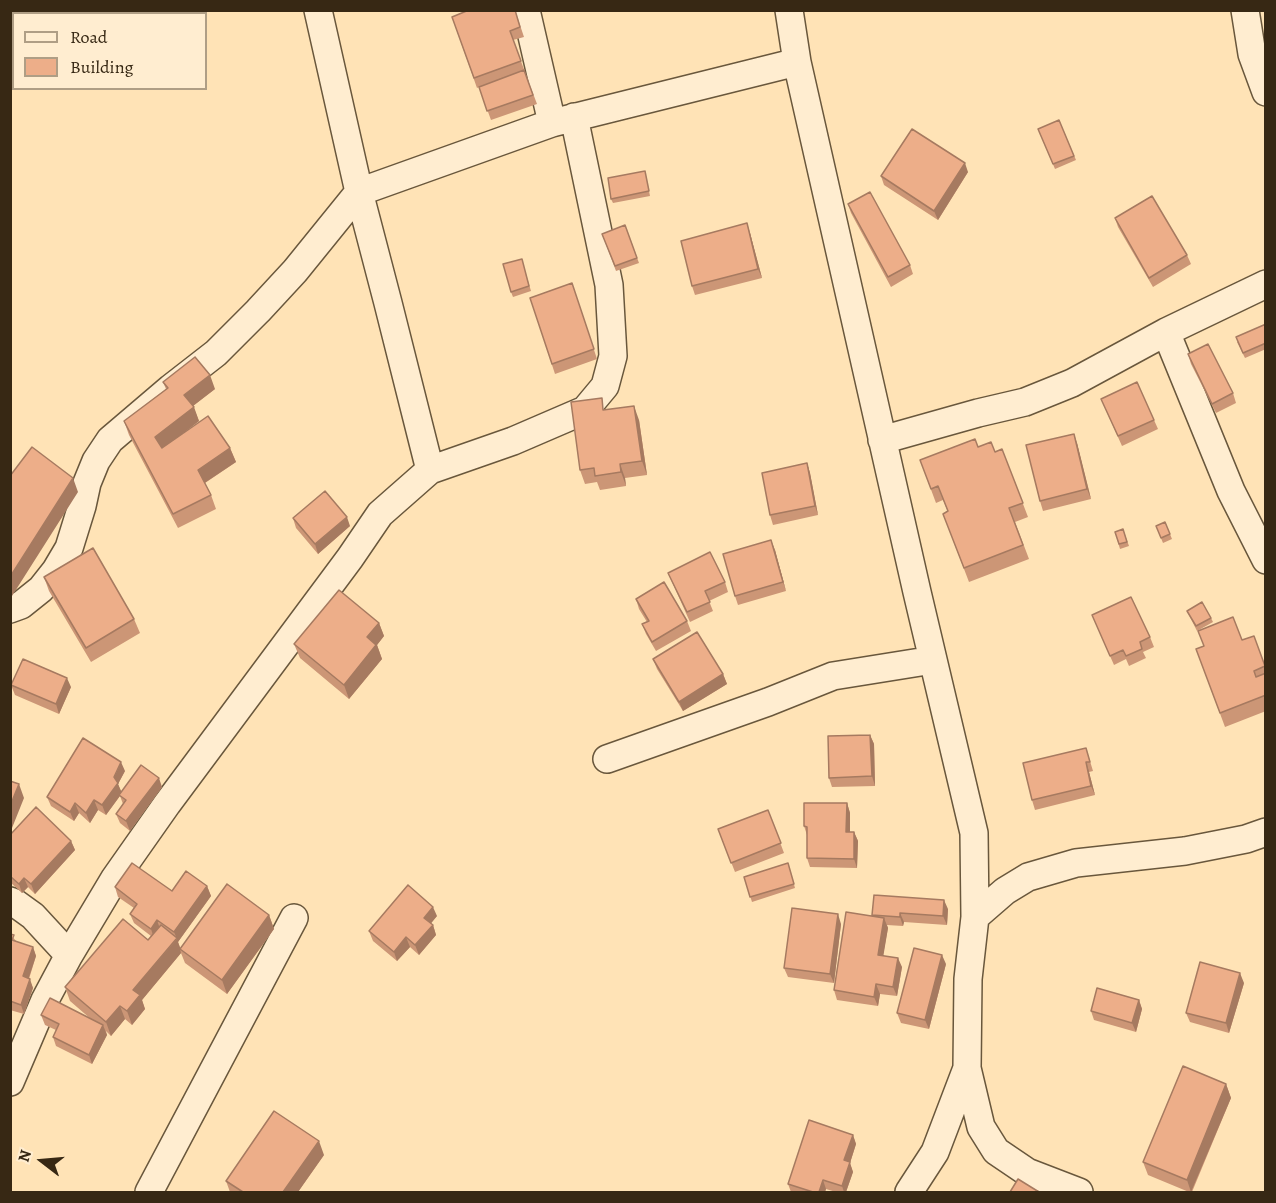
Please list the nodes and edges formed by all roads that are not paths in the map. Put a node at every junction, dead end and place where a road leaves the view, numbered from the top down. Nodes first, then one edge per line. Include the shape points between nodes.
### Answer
1 (318, 10) edge
2 (526, 10) edge
3 (789, 10) edge
4 (1245, 10) edge
5 (797, 62) junction
6 (1266, 92) edge
7 (563, 120) junction
8 (359, 192) junction
9 (1266, 284) edge
10 (1166, 332) junction
11 (882, 440) junction
12 (430, 470) junction
13 (1266, 560) edge
14 (10, 609) edge
15 (933, 660) junction
16 (607, 759) dead end
17 (1266, 832) edge
18 (10, 902) edge
19 (975, 917) junction
20 (294, 918) dead end
21 (69, 955) junction
22 (967, 1068) junction
23 (10, 1082) edge
24 (149, 1192) edge
25 (909, 1192) edge
26 (1078, 1192) edge

1 - 8 street
2 - 7 street
3 - 5 street
4 - 6 street via 1252,54
5 - 7 street
5 - 11 street
7 - 8 street
7 - 12 street via 609,285 613,356 605,386 585,410
8 - 12 street
8 - 14 street via 258,311 216,352 110,440 96,461 69,548 56,570 41,589
9 - 10 street
10 - 11 street via 1072,383 1025,402
10 - 13 street via 1231,491
11 - 15 street
12 - 21 street via 380,514 167,804 115,878
15 - 16 street via 833,676
15 - 19 street via 974,832
17 - 19 street via 1185,851 1076,863 1028,877
18 - 21 street via 33,916
19 - 22 street via 968,979
20 - 24 street
21 - 23 street
22 - 25 street via 935,1152
22 - 26 street via 981,1127 996,1151 1027,1172

